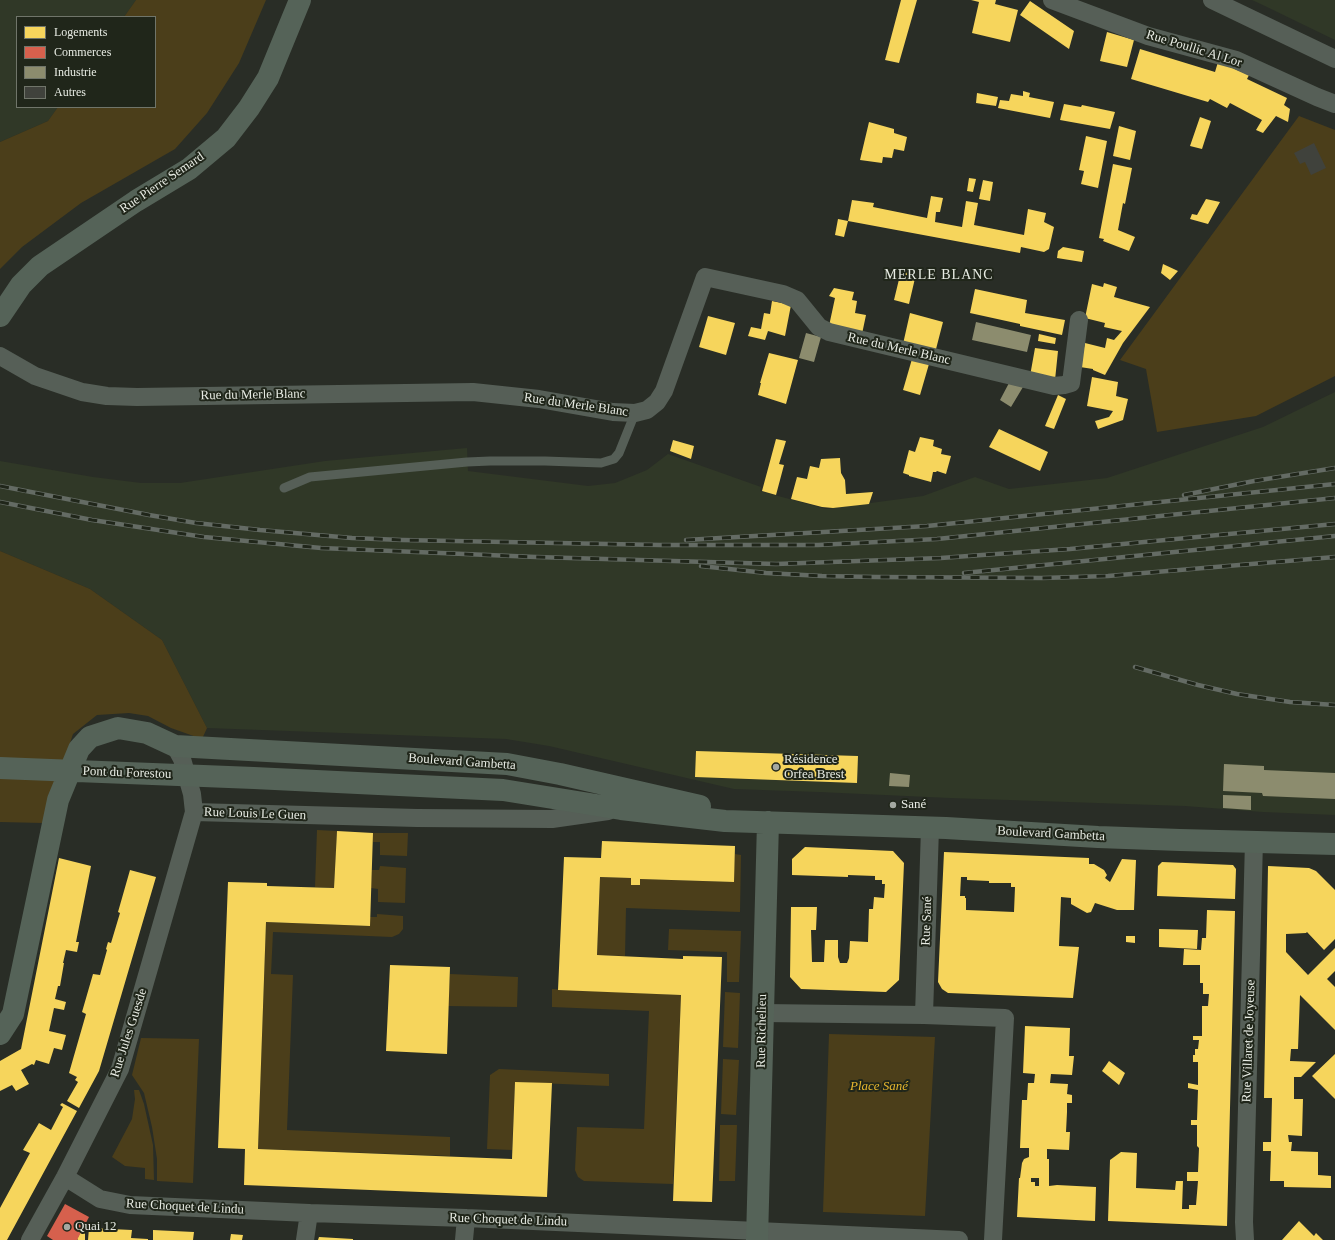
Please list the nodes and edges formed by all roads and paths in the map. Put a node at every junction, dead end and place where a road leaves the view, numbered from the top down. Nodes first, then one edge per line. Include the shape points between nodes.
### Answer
1 (300, 0) edge
2 (1052, 0) edge
3 (1212, 0) edge
4 (1232, 5) edge
5 (1335, 59) edge
6 (1335, 104) edge
7 (0, 316) edge
8 (1079, 320) dead end
9 (0, 356) edge
10 (635, 413) junction
11 (284, 488) dead end
12 (175, 746) junction
13 (0, 768) edge
14 (254, 778) joint
15 (556, 798) junction
16 (194, 812) junction
17 (768, 822) junction
18 (930, 828) junction
19 (1254, 841) junction
20 (1335, 844) edge
21 (763, 1013) junction
22 (924, 1015) junction
23 (0, 1034) edge
24 (65, 1177) junction
25 (308, 1213) junction
26 (466, 1218) junction
27 (757, 1236) edge
28 (30, 1240) edge
29 (304, 1240) edge
30 (464, 1240) edge
31 (959, 1240) edge
32 (993, 1240) edge
33 (1245, 1240) edge

1 - 7 street, Rue Pierre Semard via 268,78 226,138 189,169 136,200 40,266 21,285
2 - 6 street, Rue Poullic Al Lor via 1148,36 1236,60
3 - 4 street
4 - 5 street
8 - 10 street, Rue du Merle Blanc via 1071,382 1054,386 829,332 819,327 797,300 783,294 705,277 664,391 657,402 647,410
9 - 10 street, Rue du Merle Blanc via 41,378 82,392 107,396 473,392
10 - 11 lane via 619,453 614,459 601,464 545,461 467,462 310,477
12 - 15 street, Boulevard Gambetta via 507,764
12 - 16 street, Rue Louis Le Guen via 182,759 192,794
12 - 23 street via 147,733 118,728 90,737 79,749 58,800 13,1014
13 - 14 street, Pont du Forestou
14 - 15 street, Boulevard Gambetta via 503,790
15 - 16 street, Rue Louis Le Guen via 417,818
15 - 17 street, Boulevard Gambetta
15 - 17 street, Boulevard Gambetta via 621,809 725,821
16 - 24 street, Rue Jules Guesde via 120,1069
17 - 18 street, Boulevard Gambetta
17 - 21 street, Rue Richelieu
18 - 19 street, Boulevard Gambetta via 1098,837
18 - 22 street, Rue Sané
19 - 20 street, Boulevard Gambetta
19 - 33 street, Rue Villaret de Joyeuse
21 - 22 street
21 - 27 street, Rue Richelieu
22 - 32 street via 1005,1018
24 - 25 street, Rue Choquet de Lindu via 100,1199 130,1205
24 - 28 street, Rue Jules Guesde
25 - 26 street, Rue Choquet de Lindu
25 - 29 street
26 - 27 street, Rue Choquet de Lindu
26 - 30 street
27 - 31 street, Rue Choquet de Lindu

